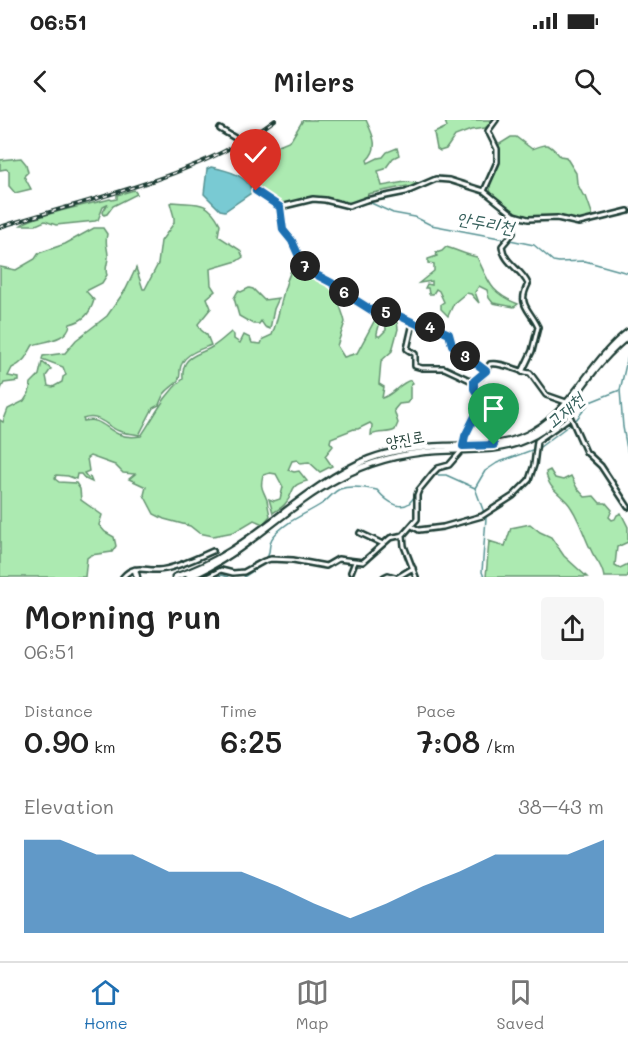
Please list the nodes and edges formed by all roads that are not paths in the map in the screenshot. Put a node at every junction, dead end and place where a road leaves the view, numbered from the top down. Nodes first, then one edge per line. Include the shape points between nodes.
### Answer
1 (496, 120) edge
2 (220, 129) dead end
3 (484, 191) junction
4 (280, 207) junction
5 (628, 211) edge
6 (514, 215) junction
7 (413, 323) junction
8 (628, 334) edge
9 (486, 371) junction
10 (522, 372) junction
11 (474, 381) junction
12 (568, 408) junction
13 (462, 448) junction
14 (628, 507) edge
15 (412, 526) junction
16 (360, 533) dead end
17 (403, 535) junction
18 (383, 544) junction
19 (213, 551) dead end
20 (355, 562) junction
21 (413, 568) junction
22 (135, 570) junction
23 (351, 572) dead end
24 (123, 577) edge
25 (137, 577) edge
26 (175, 577) edge
27 (189, 577) edge
28 (207, 577) edge
29 (384, 577) edge
30 (396, 577) edge
31 (416, 577) edge

1 - 3 street via 488,131 497,149 497,162
2 - 4 street via 243,147 256,191
3 - 4 street via 436,179 406,192 349,206 313,199
3 - 6 street
4 - 7 street via 283,230 311,272 376,313 391,312
5 - 6 street via 579,223
6 - 10 street via 513,232 502,246 503,253 525,277 528,284 523,302 538,327
7 - 9 street via 449,334 452,345
7 - 11 street via 407,349 415,354 415,366 444,368
8 - 12 main road, 양진로 via 592,372
9 - 10 street via 495,363
9 - 11 street
10 - 12 street via 530,373 546,395 563,400
11 - 13 street via 482,402
12 - 13 main road, 양진로 via 546,428 518,444 491,450
12 - 14 street via 586,452 601,466
12 - 15 street via 569,418 537,441 529,480 513,496 482,516 443,527 419,530
13 - 15 street via 449,465 433,472 417,495 417,519
13 - 26 main road, 양진로 via 405,449 350,468 319,485 229,552
13 - 27 main road, 양진로 via 399,456 336,479 213,567
15 - 17 street
16 - 18 street
17 - 18 street via 393,536
17 - 21 street
18 - 20 street via 365,561
19 - 22 street via 160,570
20 - 23 street
20 - 28 street via 338,559 324,566 267,560 244,572 221,570
21 - 30 street
21 - 31 street
22 - 24 street
22 - 25 main road
29 - 30 street

